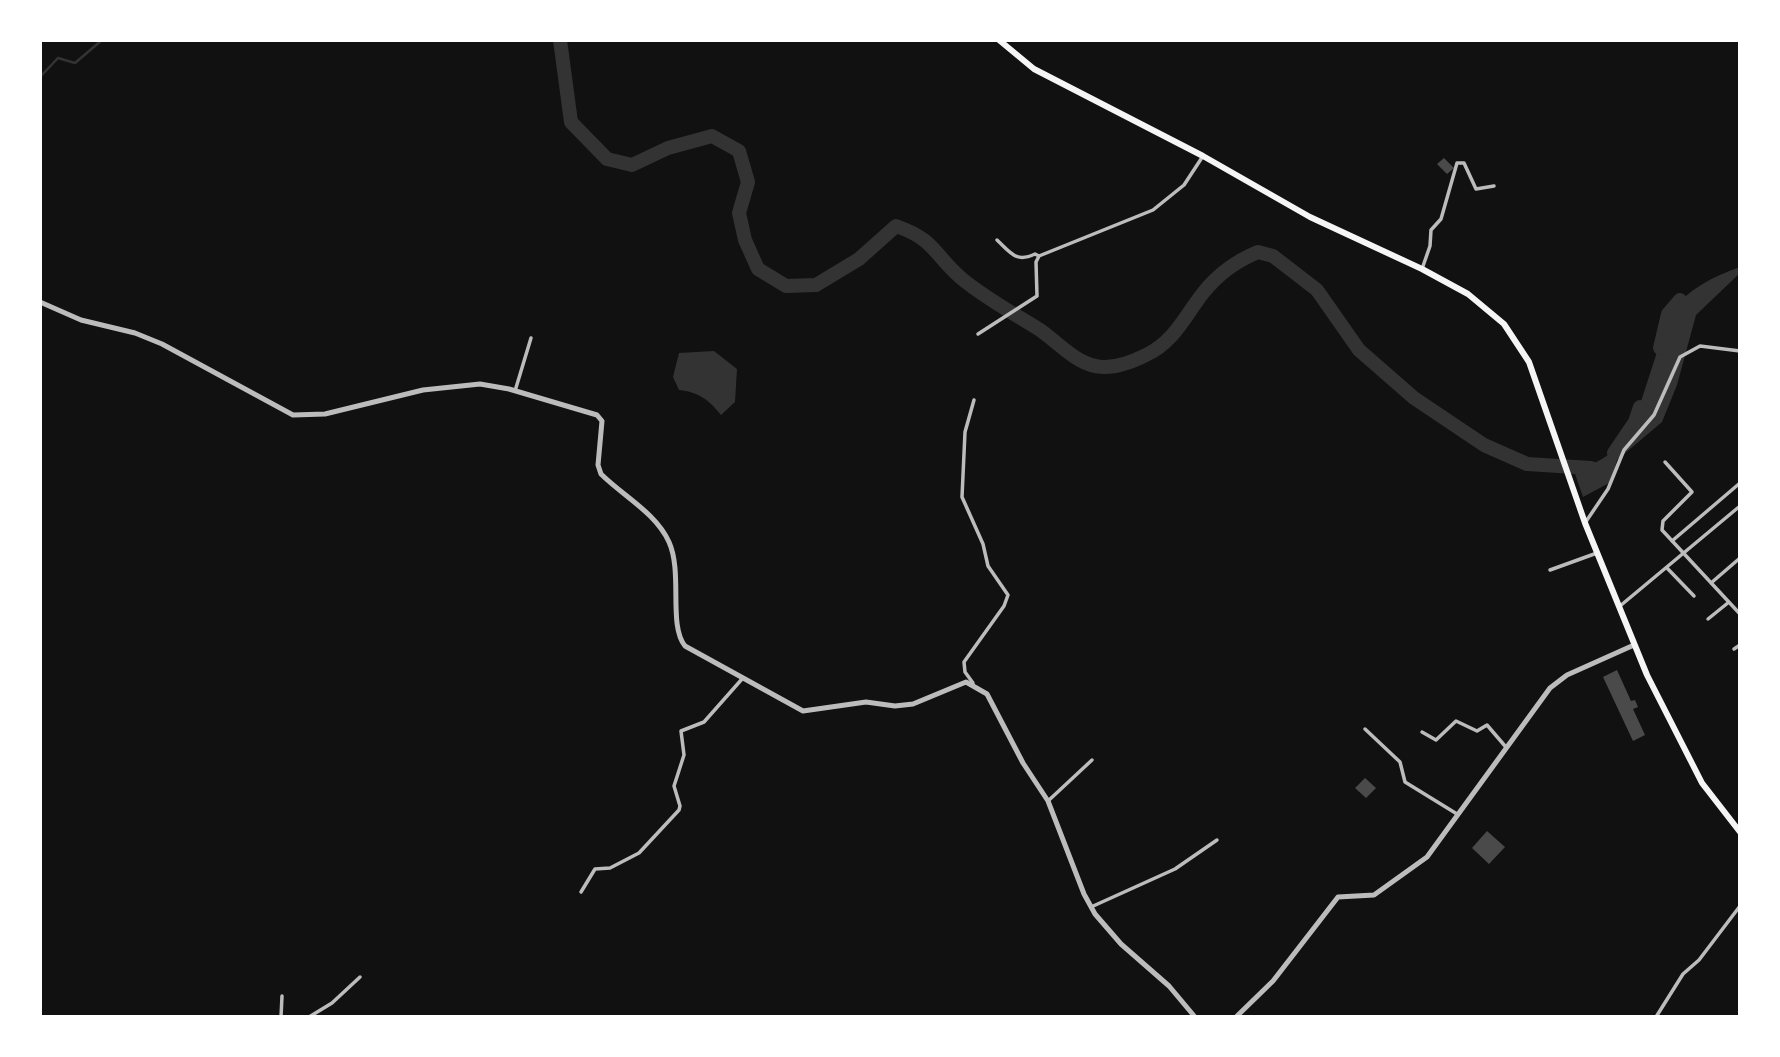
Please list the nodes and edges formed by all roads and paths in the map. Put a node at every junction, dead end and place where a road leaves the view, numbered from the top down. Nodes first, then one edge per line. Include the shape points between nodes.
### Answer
1 (999, 40) edge
2 (1203, 156) junction
3 (1494, 186) dead end
4 (997, 240) dead end
5 (1039, 256) junction
6 (1422, 269) junction
7 (40, 302) edge
8 (978, 334) dead end
9 (531, 338) dead end
10 (1740, 351) edge
11 (515, 391) junction
12 (974, 400) dead end
13 (1665, 462) dead end
14 (1740, 483) edge
15 (1740, 506) edge
16 (1585, 523) junction
17 (1672, 541) junction
18 (1597, 553) junction
19 (1683, 554) junction
20 (1740, 558) edge
21 (1667, 568) junction
22 (1550, 570) dead end
23 (1711, 583) junction
24 (1694, 596) dead end
25 (1729, 602) junction
26 (1619, 607) junction
27 (1739, 611) edge
28 (1708, 619) dead end
29 (1634, 645) junction
30 (1740, 645) edge
31 (1734, 649) dead end
32 (743, 677) junction
33 (973, 683) junction
34 (1365, 729) dead end
35 (1422, 732) dead end
36 (1505, 746) junction
37 (1091, 760) dead end
38 (1048, 801) junction
39 (1457, 814) junction
40 (1740, 832) edge
41 (1217, 840) dead end
42 (581, 892) dead end
43 (1740, 906) edge
44 (1091, 907) junction
45 (360, 977) dead end
46 (282, 996) dead end
47 (281, 1017) edge
48 (309, 1017) edge
49 (1195, 1017) edge
50 (1236, 1017) edge
51 (1656, 1017) edge

1 - 2 main road via 1034,69
2 - 5 street via 1177,192 1153,210
2 - 6 main road via 1310,217
3 - 6 street via 1477,190 1464,163 1456,164
4 - 5 street via 1016,258
5 - 8 street via 1037,296
6 - 16 main road via 1468,294 1513,335 1529,362
7 - 11 street via 81,320 162,344 293,415 325,414 440,387 480,384
9 - 11 street
10 - 16 street via 1700,346 1680,357 1654,415 1624,450 1608,489
11 - 32 street via 600,417 599,469 650,516 672,549 680,640 691,651
12 - 33 street via 965,432 962,497 988,566 1008,595 964,662
13 - 17 street via 1692,492 1661,524
14 - 17 street
15 - 19 street
16 - 18 main road
17 - 19 street
18 - 22 street
18 - 26 main road
19 - 21 street
19 - 23 street
20 - 23 street
21 - 24 street
21 - 26 street
23 - 25 street
25 - 27 street
25 - 28 street
26 - 29 main road
29 - 36 street via 1559,679
29 - 40 main road via 1695,771
30 - 31 street
32 - 33 street via 809,712 866,702 914,704
32 - 42 street via 704,722 681,732 684,755 674,786 679,810 639,853 610,868 595,869
33 - 38 street via 987,694
34 - 39 street via 1400,762 1405,782
35 - 36 street via 1436,740 1456,721 1477,732 1486,724
36 - 39 street
37 - 38 street
38 - 44 street
39 - 50 street via 1435,848 1399,878 1374,895 1343,895 1334,900 1273,981
41 - 44 street via 1175,869
43 - 51 street via 1683,974
44 - 49 street via 1121,944 1169,986
45 - 48 street
46 - 47 street

